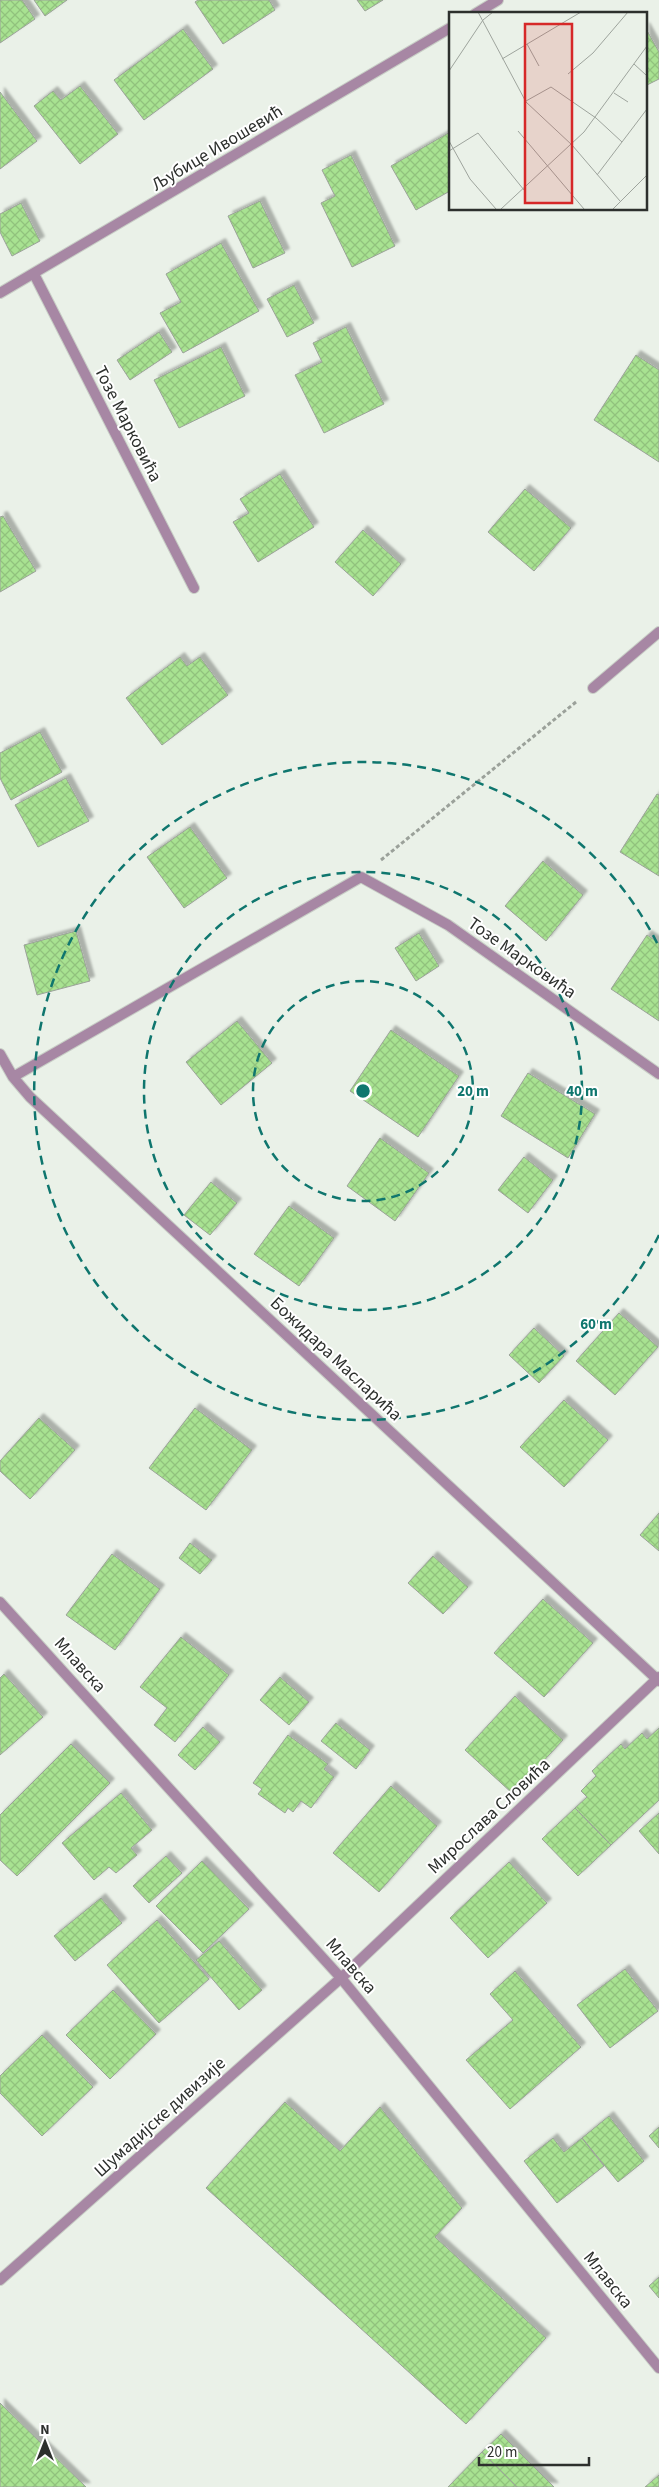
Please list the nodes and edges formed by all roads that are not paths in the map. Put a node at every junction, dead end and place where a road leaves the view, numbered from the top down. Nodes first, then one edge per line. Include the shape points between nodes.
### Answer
1 (498, 0) edge
2 (478, 12) edge
3 (449, 29) edge
4 (34, 274) junction
5 (0, 293) edge
6 (194, 588) dead end
7 (659, 632) edge
8 (593, 688) road end
9 (0, 1054) edge
10 (659, 1074) edge
11 (13, 1077) junction
12 (0, 1602) edge
13 (658, 1679) edge
14 (341, 1978) junction
15 (0, 2280) edge
16 (659, 2368) edge

1 - 2 street
3 - 4 street, Љубице Ивошевић
4 - 5 street, Љубице Ивошевић
4 - 6 street, Тозе Марковића
7 - 8 street
9 - 11 street, Божидара Масларића
10 - 11 street, Тозе Марковића via 448,925 361,877
11 - 13 street, Божидара Масларића via 52,1117
12 - 14 street, Млавска
13 - 14 street, Мирослава Словића
14 - 15 street, Шумадијске дивизије
14 - 16 street, Млавска

